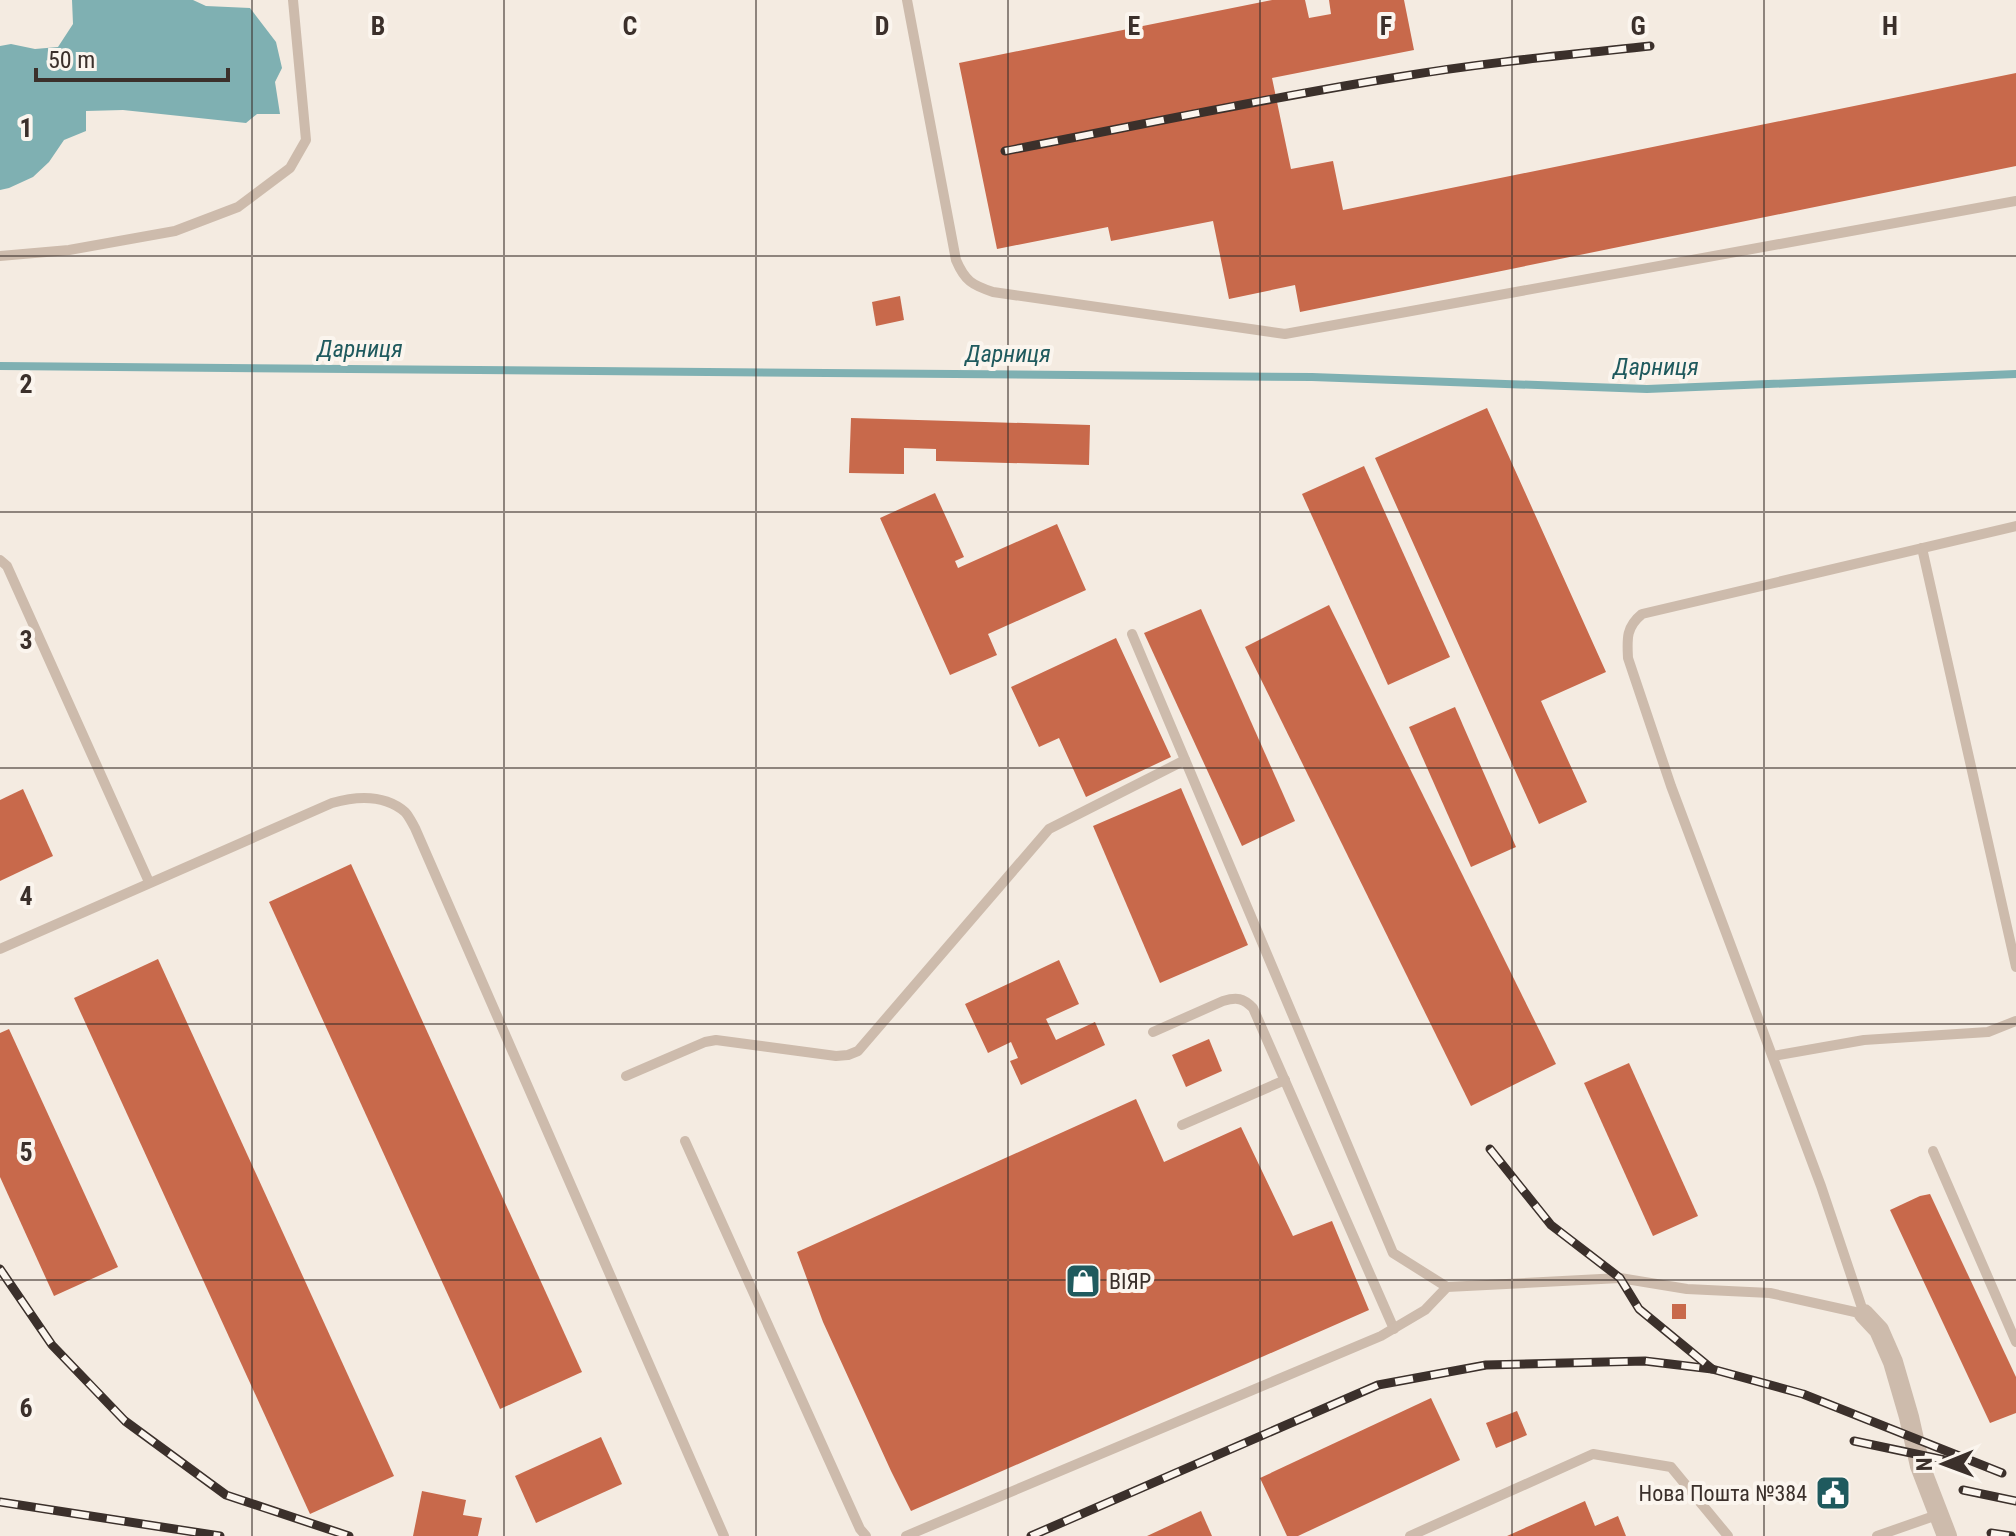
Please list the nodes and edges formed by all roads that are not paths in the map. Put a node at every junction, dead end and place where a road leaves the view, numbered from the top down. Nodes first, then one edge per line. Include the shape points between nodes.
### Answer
1 (293, 0) edge
2 (907, 0) edge
3 (2016, 201) edge
4 (0, 256) edge
5 (2016, 526) edge
6 (1922, 548) junction
7 (0, 560) edge
8 (1132, 634) dead end
9 (1185, 760) junction
10 (149, 882) junction
11 (0, 949) edge
12 (2016, 967) edge
13 (2016, 1021) edge
14 (1153, 1032) dead end
15 (1773, 1056) junction
16 (626, 1076) dead end
17 (1285, 1080) junction
18 (1182, 1125) dead end
19 (685, 1141) dead end
20 (1933, 1151) dead end
21 (1447, 1287) junction
22 (1864, 1314) junction
23 (1394, 1329) junction
24 (2016, 1342) edge
25 (1937, 1515) junction
26 (724, 1536) edge
27 (866, 1536) edge
28 (906, 1536) edge
29 (1410, 1536) edge
30 (1728, 1536) edge
31 (1877, 1536) edge
32 (1947, 1536) edge

1 - 4 lane via 306,140 290,168 238,207 175,231
2 - 3 lane via 956,260 964,277 993,292 1285,334
5 - 6 lane
6 - 12 lane
6 - 15 lane via 1657,610 1632,622 1628,658
7 - 10 lane
8 - 9 lane
9 - 16 lane via 1049,829 858,1051 836,1056 716,1040
9 - 21 lane via 1393,1253
10 - 11 lane
10 - 26 lane via 346,799 370,797 406,813
13 - 15 lane via 1988,1032 1864,1040
14 - 17 lane via 1223,1001 1245,1000
15 - 22 lane
17 - 18 lane
17 - 23 lane
19 - 27 lane
20 - 24 lane
21 - 22 lane via 1620,1278 1687,1289 1770,1293
21 - 23 lane via 1425,1310
22 - 25 street via 1879,1330 1893,1362
23 - 28 lane
25 - 31 lane
25 - 32 street
29 - 30 lane via 1593,1454 1671,1467

